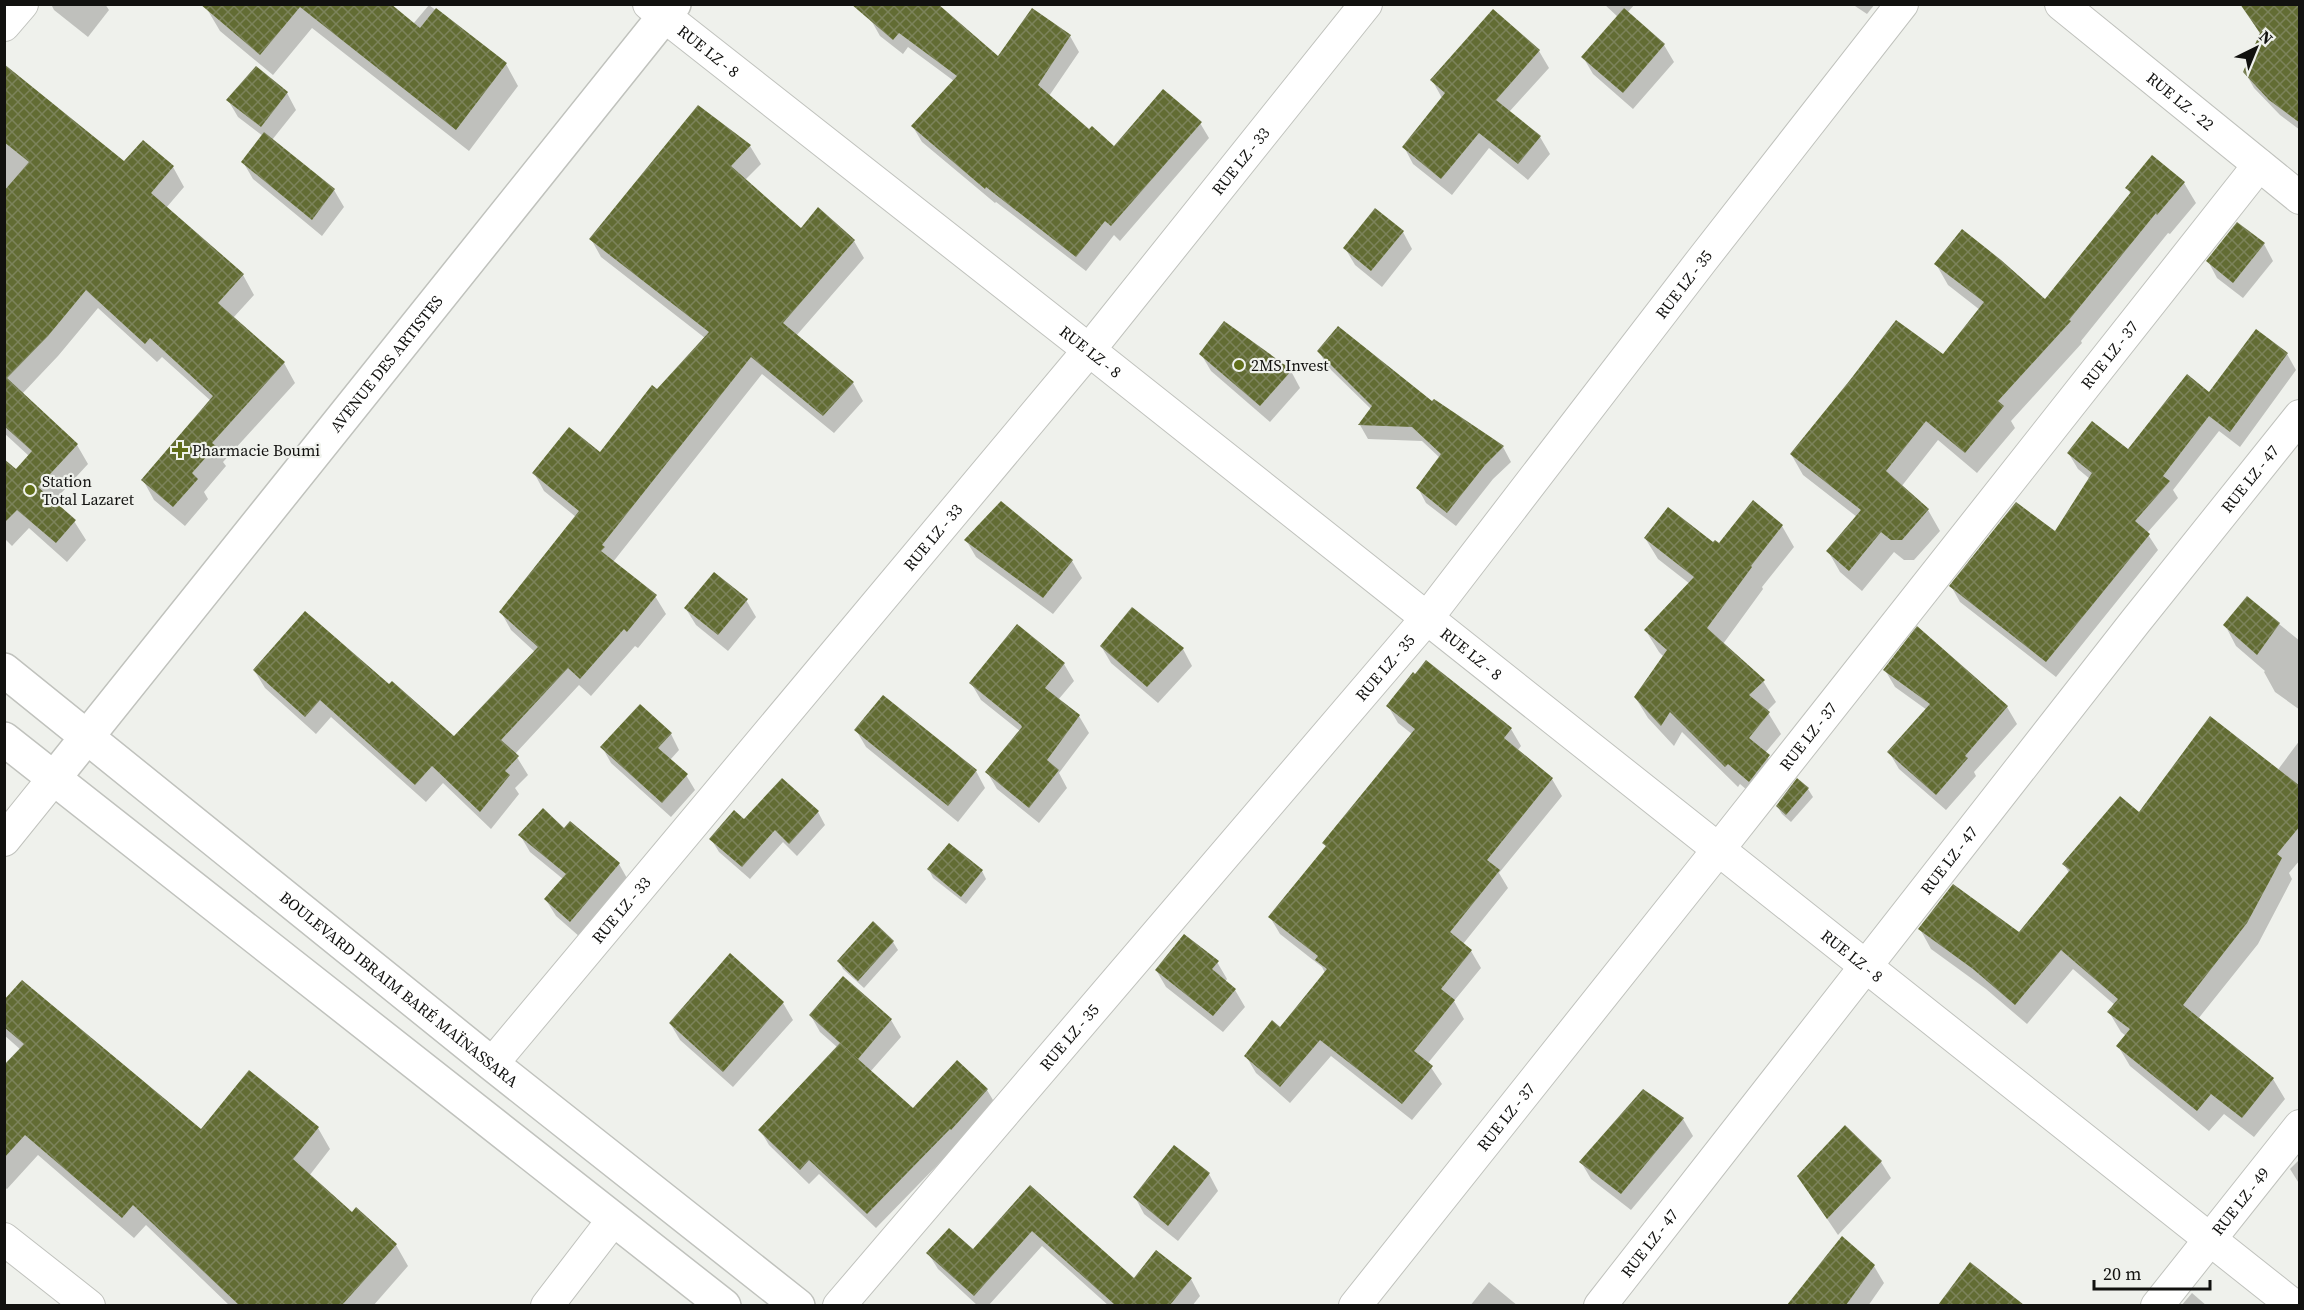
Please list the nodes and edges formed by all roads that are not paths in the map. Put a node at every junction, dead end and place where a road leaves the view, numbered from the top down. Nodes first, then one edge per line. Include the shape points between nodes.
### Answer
1 (22, 4) edge
2 (1366, 4) edge
3 (1902, 4) edge
4 (2061, 4) edge
5 (662, 9) edge
6 (4, 25) edge
7 (2259, 165) junction
8 (2300, 198) edge
9 (1089, 350) junction
10 (2300, 416) edge
11 (1427, 618) junction
12 (4, 670) edge
13 (87, 737) junction
14 (4, 739) edge
15 (54, 778) junction
16 (4, 840) edge
17 (1718, 850) junction
18 (1866, 967) junction
19 (492, 1064) junction
20 (2300, 1126) edge
21 (613, 1220) junction
22 (2210, 1238) junction
23 (4, 1239) edge
24 (89, 1305) edge
25 (547, 1305) edge
26 (724, 1305) edge
27 (798, 1305) edge
28 (839, 1305) edge
29 (1355, 1305) edge
30 (1600, 1305) edge
31 (2157, 1305) edge
32 (2294, 1305) edge

1 - 6 street
2 - 9 street, RUE LZ - 33
3 - 11 street, RUE LZ - 35
4 - 7 street, RUE LZ - 22
5 - 9 street, RUE LZ - 8
5 - 13 main road, AVENUE DES ARTISTES
7 - 8 street, RUE LZ - 22
7 - 17 street, RUE LZ - 37
9 - 11 street, RUE LZ - 8
9 - 19 street, RUE LZ - 33
10 - 18 street, RUE LZ - 47
11 - 17 street, RUE LZ - 8
11 - 28 street, RUE LZ - 35
12 - 13 main road, BOULEVARD IBRAIM BARÉ MAÏNASSARA
13 - 15 main road, AVENUE DES ARTISTES
13 - 19 main road, BOULEVARD IBRAIM BARÉ MAÏNASSARA
14 - 15 main road
15 - 16 street
15 - 21 main road
17 - 18 street, RUE LZ - 8
17 - 29 street, RUE LZ - 37
18 - 22 street, RUE LZ - 8
18 - 30 street, RUE LZ - 47
19 - 27 main road, BOULEVARD IBRAIM BARÉ MAÏNASSARA
20 - 22 street, RUE LZ - 49
21 - 25 street
21 - 26 main road
22 - 31 street, RUE LZ - 49
22 - 32 street, RUE LZ - 8
23 - 24 street

